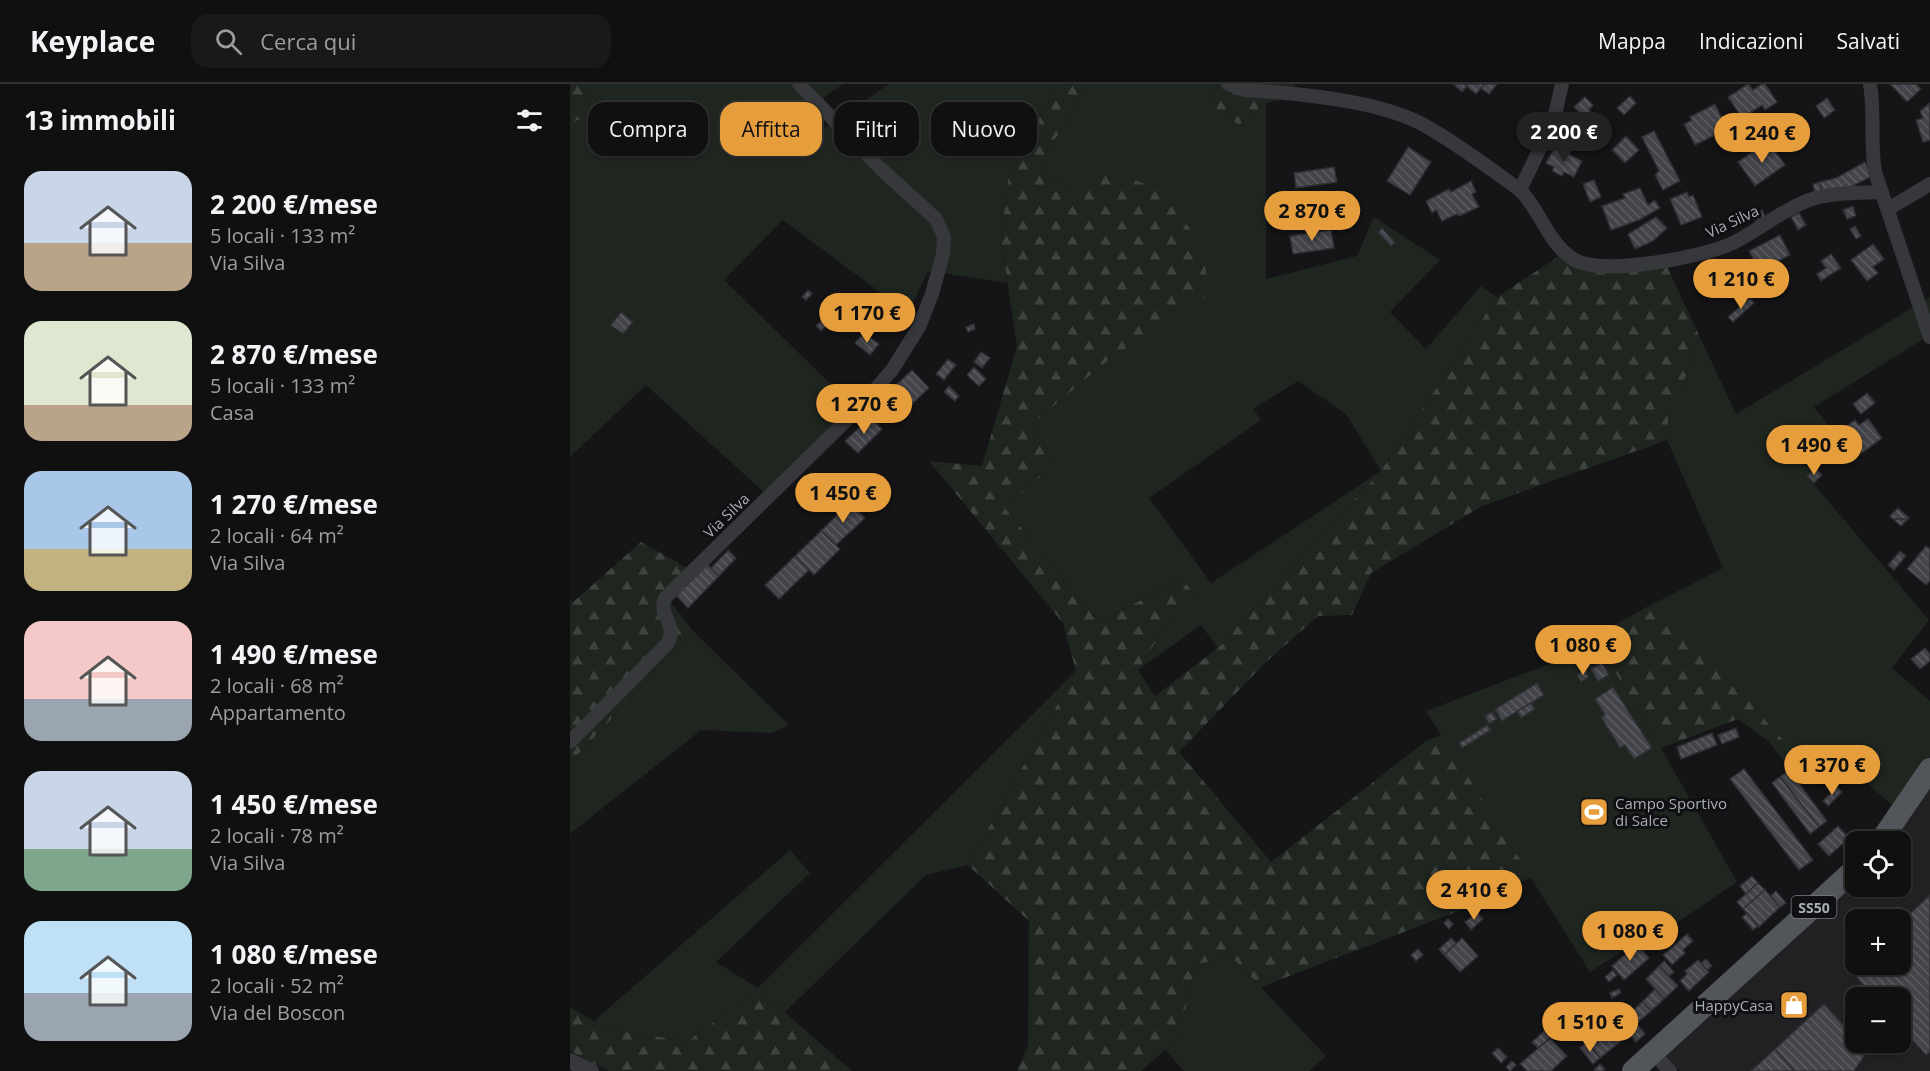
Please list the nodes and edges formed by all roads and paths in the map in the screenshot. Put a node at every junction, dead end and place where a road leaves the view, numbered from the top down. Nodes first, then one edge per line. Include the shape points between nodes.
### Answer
1 (800, 84) edge
2 (1228, 84) edge
3 (1562, 84) edge
4 (1870, 84) edge
5 (1930, 184) edge
6 (1520, 190) junction
7 (1881, 192) junction
8 (1888, 209) junction
9 (1930, 337) edge
10 (570, 742) edge
11 (1930, 769) edge
12 (1888, 831) edge
13 (1845, 878) edge
14 (1653, 1053) junction
15 (570, 1061) edge
16 (591, 1071) edge
17 (1633, 1071) edge
18 (1670, 1071) edge

1 - 10 street, Via Silva via 880,168 936,219 945,242 932,294 919,327 892,370 860,407 665,598 663,607 671,627 670,638
2 - 6 street, Via Silva via 1244,90 1360,104 1411,119 1455,144
3 - 6 street via 1554,119
4 - 7 street via 1873,160
5 - 8 street
6 - 7 street, Via Silva via 1565,254 1584,264 1607,267 1634,266 1713,250 1747,236 1806,201
7 - 8 street
8 - 9 street
11 - 12 main road
13 - 14 main road, SS50
14 - 17 main road, SS50
14 - 18 street
15 - 16 street

